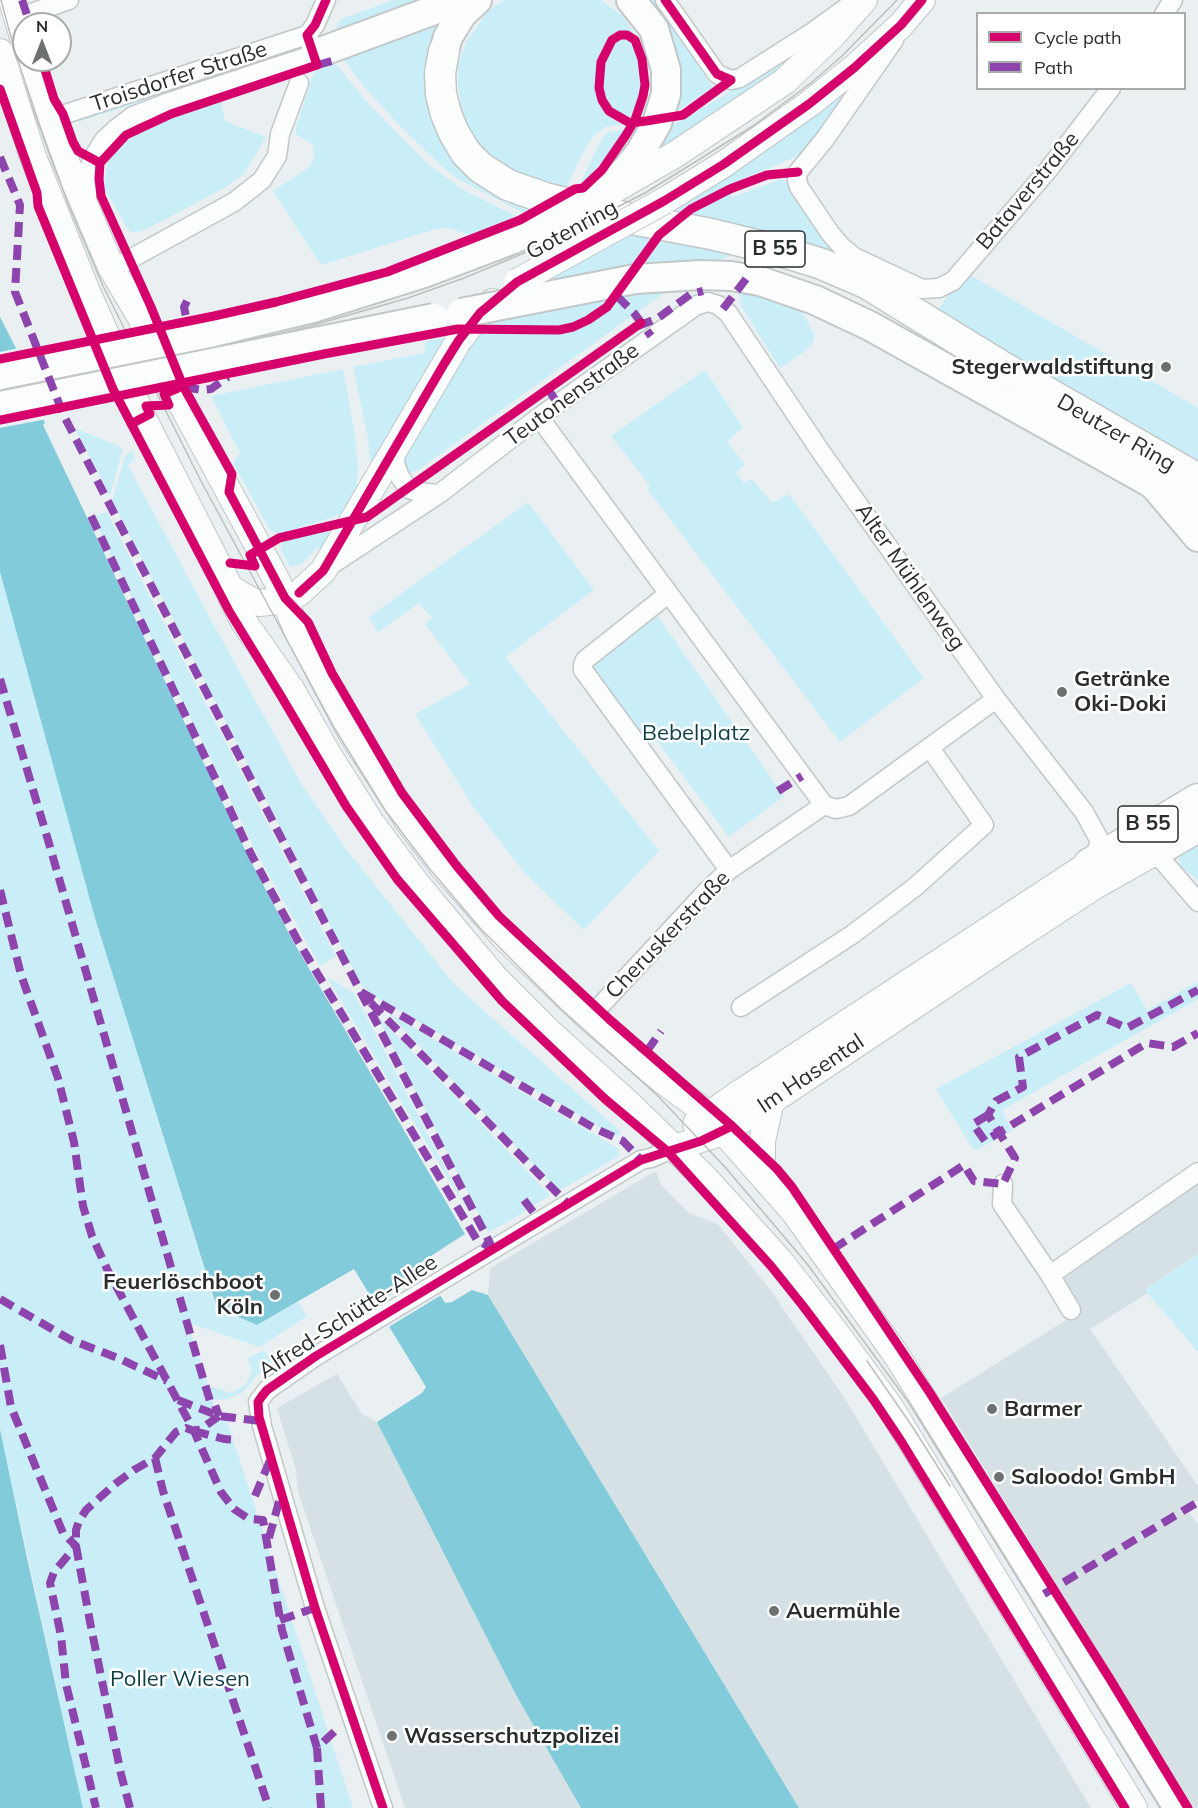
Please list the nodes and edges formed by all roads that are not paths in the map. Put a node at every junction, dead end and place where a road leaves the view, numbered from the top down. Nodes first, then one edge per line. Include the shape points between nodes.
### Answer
1 (69, 0) edge
2 (326, 0) edge
3 (460, 0) edge
4 (477, 0) edge
5 (631, 0) edge
6 (665, 0) edge
7 (857, 0) edge
8 (864, 0) edge
9 (922, 0) edge
10 (38, 12) edge
11 (901, 26) junction
12 (311, 45) junction
13 (444, 51) joint
14 (0, 52) edge
15 (34, 72) edge
16 (299, 82) dead end
17 (1109, 90) edge
18 (50, 119) junction
19 (32, 154) junction
20 (594, 201) junction
21 (87, 213) junction
22 (112, 269) junction
23 (708, 302) joint
24 (0, 375) edge
25 (0, 406) edge
26 (539, 417) junction
27 (396, 444) junction
28 (1198, 479) edge
29 (1153, 484) junction
30 (439, 494) junction
31 (1198, 509) edge
32 (1198, 537) edge
33 (323, 571) junction
34 (230, 588) junction
35 (668, 594) junction
36 (292, 596) junction
37 (996, 699) junction
38 (930, 748) junction
39 (1198, 784) edge
40 (1198, 799) edge
41 (824, 805) junction
42 (1198, 827) edge
43 (1155, 852) junction
44 (1092, 862) junction
45 (729, 870) junction
46 (1198, 902) edge
47 (741, 1007) dead end
48 (589, 1018) junction
49 (771, 1101) junction
50 (722, 1123) junction
51 (674, 1148) junction
52 (1198, 1172) edge
53 (762, 1174) junction
54 (1003, 1184) dead end
55 (1050, 1275) junction
56 (1071, 1310) dead end
57 (383, 1808) edge
58 (1134, 1808) edge
59 (1177, 1808) edge

1 - 10 street
2 - 12 street
3 - 12 main road
4 - 13 main road, Deutzer Ring / B 55 via 462,14
5 - 20 main road via 654,29 666,70 667,89 662,111 641,151
6 - 7 street via 717,74 731,80 811,33
8 - 20 main road, Gotenring via 785,81 676,154
9 - 11 main road, Gotenring
11 - 17 street, Bataverstraße via 891,46 798,172 797,180 830,233 854,257 922,289 939,288 953,281 1048,170
11 - 27 main road, Gotenring, bridge via 854,69 724,164 517,282 463,334
12 - 18 street, Troisdorfer Straße
12 - 21 street, Troisdorfer Straße via 133,117 104,141 92,159
13 - 28 highway, Deutzer Ring / B 55 via 441,94 454,133 481,168 508,185 545,198 711,234 822,264 866,283
14 - 19 main road
15 - 18 main road
16 - 22 street via 280,134 277,156 261,180 234,202
18 - 19 main road
18 - 21 main road
19 - 34 main road via 123,378
20 - 24 main road, bridge via 511,240 435,269 313,308
21 - 22 main road
22 - 36 main road via 141,318 174,390
23 - 26 street, Teutonenstraße via 688,311
23 - 37 street, Alter Mühlenweg via 728,313
25 - 29 main road, Deutzer Ring / B 55, bridge via 635,279 732,276 815,300 870,326
26 - 30 street, Teutonenstraße
26 - 35 street
27 - 30 street via 395,463 409,489
27 - 33 main road, Gotenring
29 - 31 highway, Deutzer Ring / B 55
29 - 32 main road, B 55
30 - 33 street, Teutonenstraße
33 - 36 main road, Teutonenstraße
34 - 36 main road via 259,603
34 - 51 main road via 244,622 291,689 370,821 416,883 496,979
35 - 41 street
35 - 45 street via 585,660 584,670
36 - 48 main road via 297,630 351,733 407,820 504,937
37 - 38 street
37 - 44 street, Alter Mühlenweg via 1084,812 1100,841
38 - 41 street via 849,806 836,809
38 - 47 street via 984,825 915,888
39 - 44 main road, B 55
40 - 44 highway, B 55
41 - 45 street, Cheruskerstraße
42 - 43 highway, B 55
43 - 46 street
43 - 49 main road, Im Hasental / B 55 via 1093,887
44 - 50 main road, Im Hasental / B 55
45 - 48 street, Cheruskerstraße
48 - 50 main road via 662,1080
49 - 50 main road, Im Hasental / B 55
49 - 53 main road via 762,1141
50 - 51 main road, Im Hasental via 701,1141
50 - 53 main road
51 - 57 street, Alfred-Schütte-Allee via 641,1160 328,1348 267,1390 258,1402 315,1608
51 - 58 main road via 780,1261 890,1407
52 - 55 street
53 - 59 main road via 795,1213 897,1356
54 - 55 street via 1002,1204
55 - 56 street

